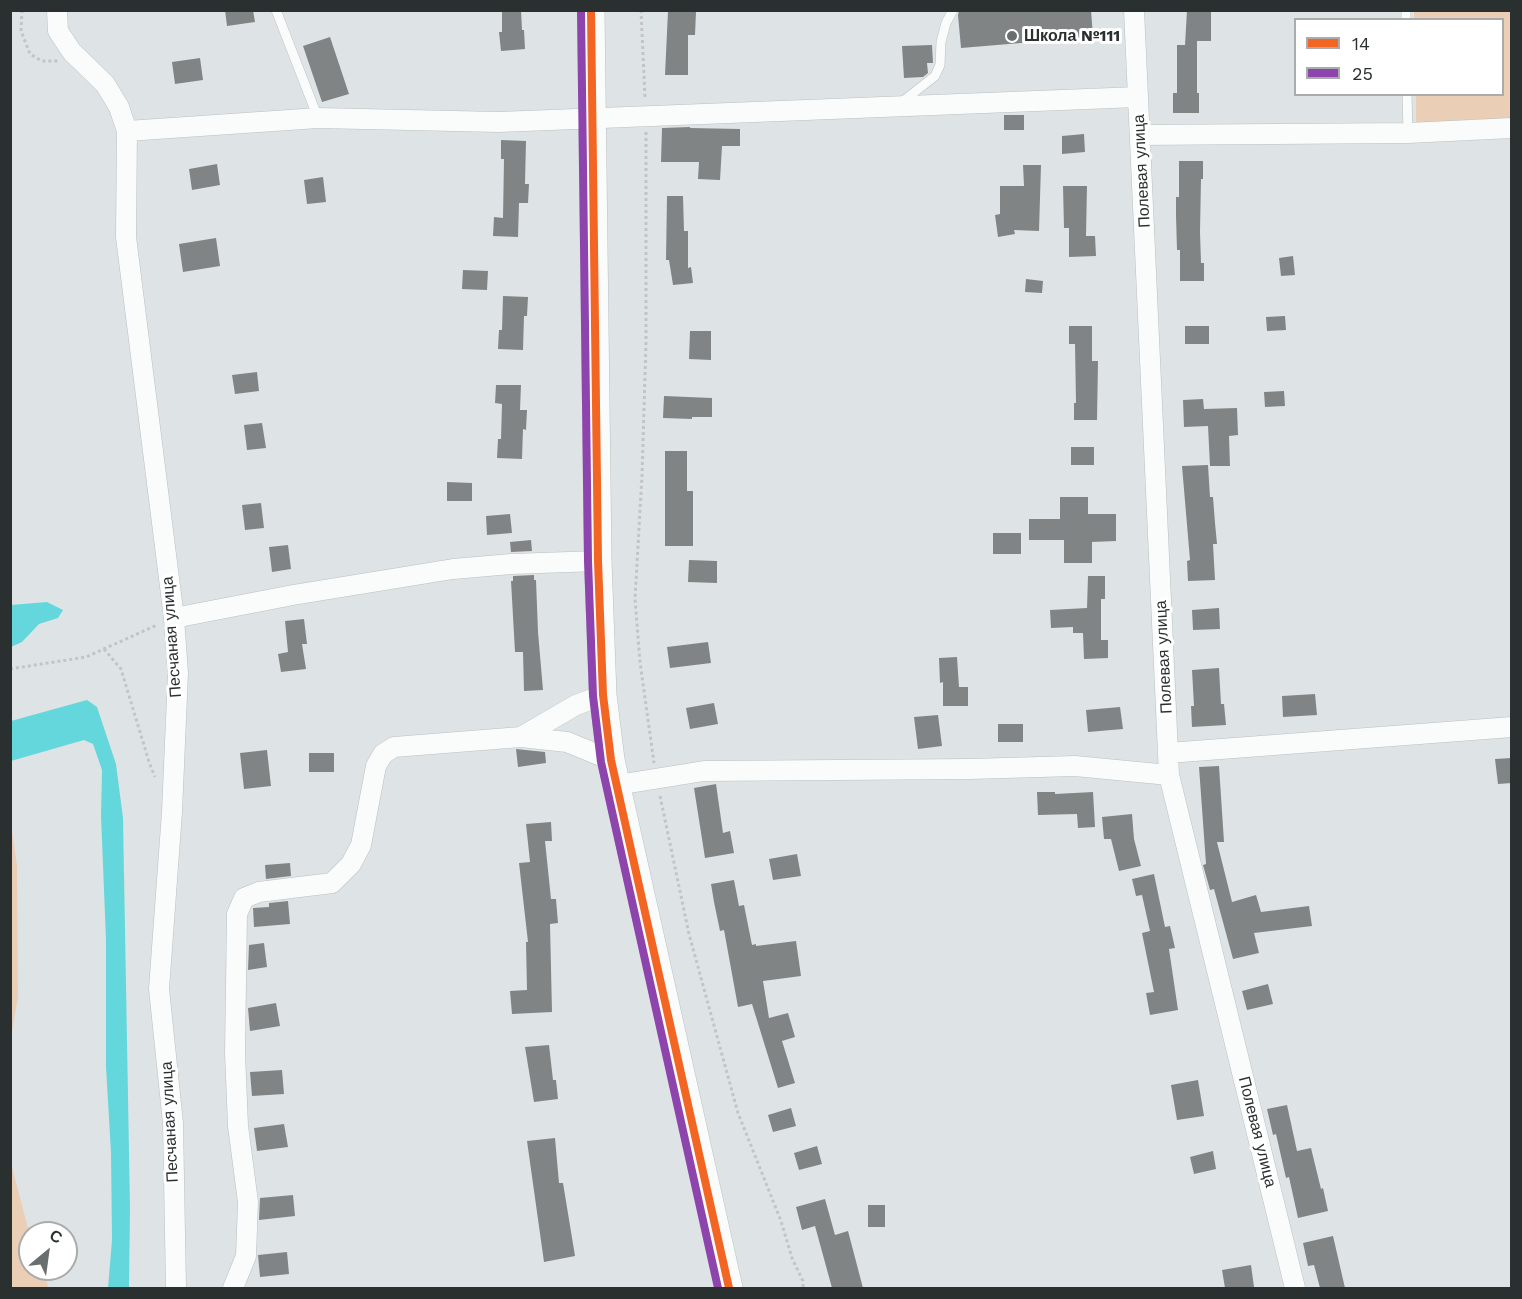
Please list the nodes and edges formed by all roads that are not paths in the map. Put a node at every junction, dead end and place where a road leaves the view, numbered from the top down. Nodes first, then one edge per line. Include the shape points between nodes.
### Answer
1 (57, 10) edge
2 (276, 10) edge
3 (591, 10) edge
4 (953, 10) edge
5 (1134, 10) edge
6 (1407, 96) edge
7 (1138, 97) junction
8 (896, 106) junction
9 (318, 118) junction
10 (593, 119) junction
11 (1512, 128) edge
12 (127, 131) junction
13 (1408, 133) junction
14 (1140, 135) junction
15 (598, 561) junction
16 (174, 618) junction
17 (603, 694) junction
18 (1512, 727) edge
19 (521, 737) junction
20 (1168, 753) junction
21 (614, 772) junction
22 (1169, 774) junction
23 (176, 1288) edge
24 (233, 1288) edge
25 (729, 1288) edge
26 (1295, 1288) edge

1 - 12 street, Песчаная улица via 58,31 72,52 105,84
2 - 9 lane
3 - 10 street
4 - 8 lane via 946,23 935,76
5 - 7 street, Полевая улица
6 - 13 lane
7 - 8 street
7 - 14 street, Полевая улица
8 - 10 street
9 - 10 street via 499,122
9 - 12 street
10 - 15 street
11 - 13 street
12 - 16 street, Песчаная улица via 126,237
13 - 14 street
14 - 20 street, Полевая улица
15 - 16 street via 453,569
15 - 17 street
16 - 23 street, Песчаная улица via 178,673 159,988 173,1123
17 - 19 street
17 - 21 street
18 - 20 street
19 - 21 street via 567,742
19 - 24 street via 394,747 383,754 376,766 361,845 351,864 332,883 244,897 237,914 235,1053 238,1126 248,1202 246,1256
20 - 22 street, Полевая улица
21 - 22 street via 657,779 704,771 1075,766
21 - 25 street
22 - 26 street, Полевая улица

